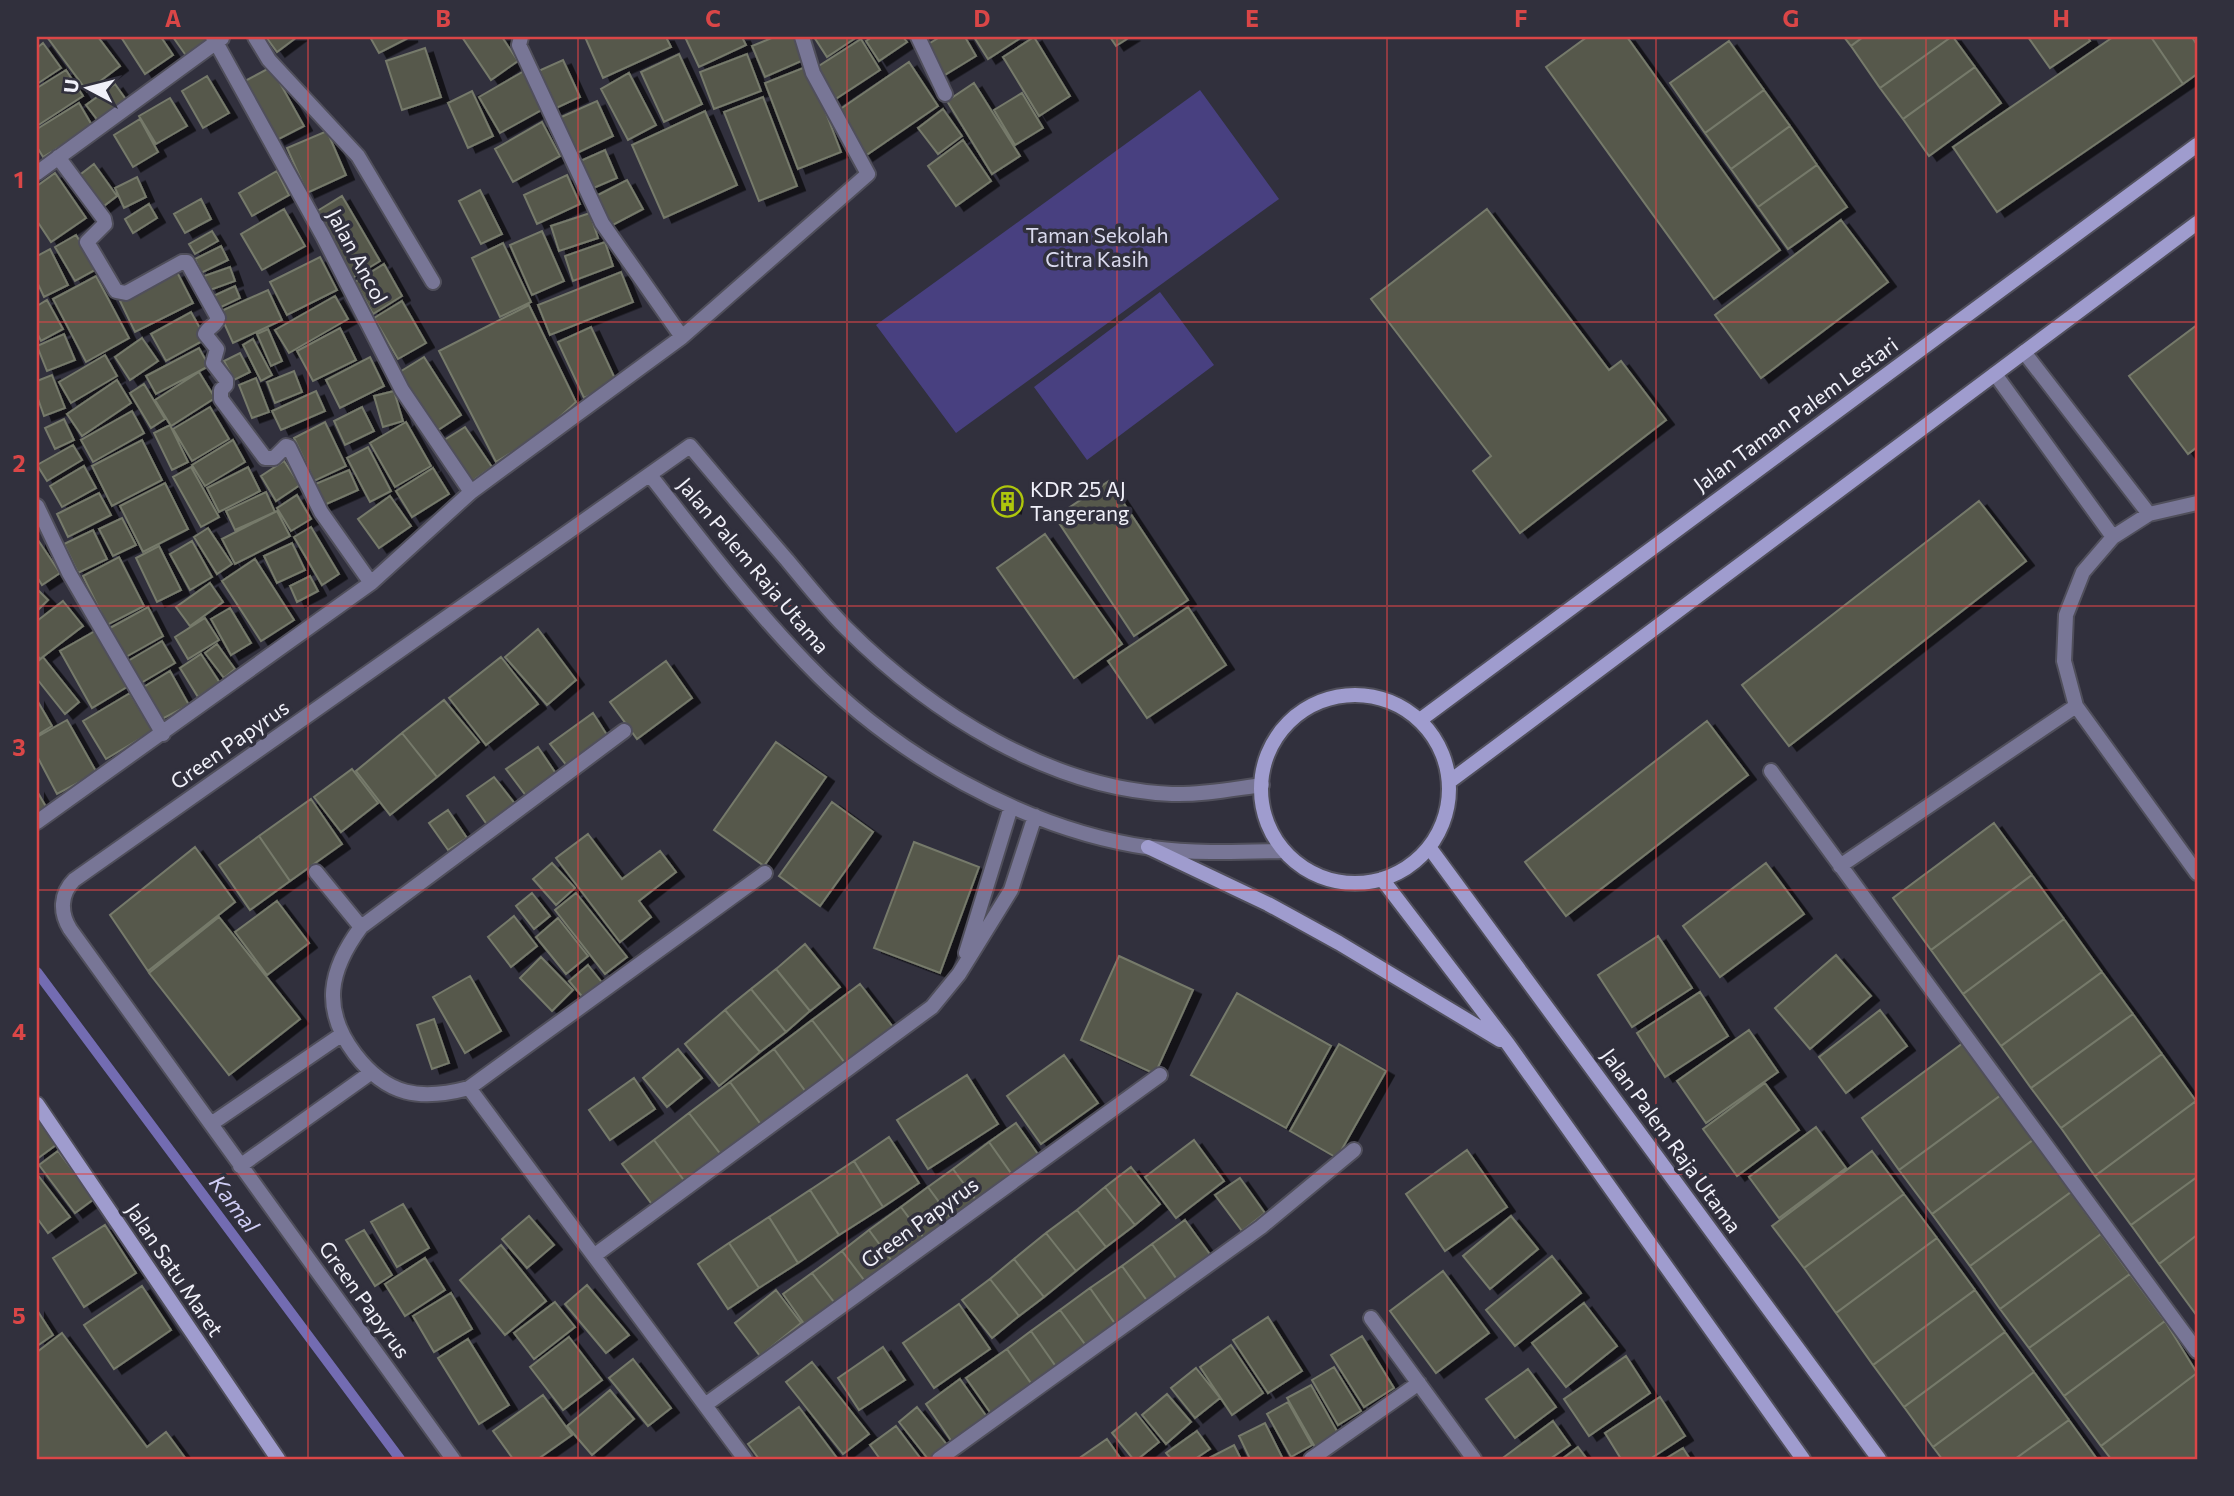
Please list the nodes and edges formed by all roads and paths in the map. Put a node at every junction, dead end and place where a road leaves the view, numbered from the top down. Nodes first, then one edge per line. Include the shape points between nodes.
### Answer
1 (255, 37) edge
2 (521, 37) edge
3 (802, 37) edge
4 (918, 37) edge
5 (218, 39) edge
6 (946, 94) dead end
7 (2197, 145) edge
8 (58, 157) junction
9 (37, 173) edge
10 (2197, 223) edge
11 (433, 282) dead end
12 (682, 337) junction
13 (2024, 352) junction
14 (1995, 374) junction
15 (690, 446) joint
16 (650, 475) junction
17 (471, 492) junction
18 (2197, 503) edge
19 (37, 506) edge
20 (2149, 514) junction
21 (2113, 537) junction
22 (371, 583) junction
23 (2076, 706) junction
24 (1420, 720) junction
25 (624, 731) dead end
26 (163, 734) junction
27 (1770, 771) dead end
28 (1449, 782) junction
29 (1262, 785) junction
30 (1011, 807) junction
31 (1035, 816) junction
32 (37, 822) edge
33 (1429, 847) junction
34 (1148, 848) junction
35 (1284, 851) junction
36 (1840, 866) junction
37 (316, 872) dead end
38 (765, 873) dead end
39 (2197, 873) edge
40 (1382, 879) junction
41 (361, 927) junction
42 (959, 974) junction
43 (341, 1035) junction
44 (1508, 1044) junction
45 (369, 1074) junction
46 (1160, 1075) dead end
47 (469, 1087) junction
48 (37, 1104) edge
49 (211, 1124) junction
50 (1354, 1150) dead end
51 (240, 1166) junction
52 (595, 1255) junction
53 (1371, 1318) dead end
54 (2197, 1351) edge
55 (1419, 1383) junction
56 (705, 1405) junction
57 (278, 1459) edge
58 (453, 1459) edge
59 (745, 1459) edge
60 (939, 1459) edge
61 (1311, 1459) edge
62 (1474, 1459) edge
63 (1803, 1459) edge
64 (1879, 1459) edge

1 - 11 street via 269,60 358,156
2 - 12 street via 519,45 602,223
3 - 12 street via 813,72 867,173
4 - 6 street
5 - 8 street
5 - 17 street, Jalan Ancol via 402,390
7 - 24 street, Jalan Taman Palem Lestari
8 - 9 street
8 - 22 street via 104,219 105,224 87,242 116,291 126,293 187,262 218,318 205,334 217,349 213,363 226,380 221,400 265,458 274,458 289,447 321,512
10 - 13 street
12 - 17 street
13 - 14 street
13 - 20 street
14 - 21 street
14 - 28 street
15 - 16 street, Green Papyrus
15 - 29 street, Jalan Palem Raja Utama via 846,628 912,687 976,730 1064,772 1148,792 1196,793
16 - 30 street, Jalan Palem Raja Utama via 807,665 856,710 919,755
16 - 49 street, Green Papyrus via 69,885 63,904 65,922
17 - 22 street
18 - 20 street
19 - 26 street via 69,573
20 - 21 street
21 - 23 street via 2083,572 2066,615 2064,661
22 - 26 street
23 - 36 street
23 - 39 street
24 - 28 street via 1440,748
24 - 29 street via 1390,701 1367,695 1320,701 1290,720 1275,739 1265,761
25 - 41 street
26 - 32 street
27 - 36 street
28 - 33 street via 1445,816
29 - 35 street via 1266,820
30 - 31 street, Jalan Palem Raja Utama
30 - 42 street
31 - 34 street, Jalan Palem Raja Utama
31 - 42 street via 1011,890
33 - 40 street via 1408,867
33 - 64 street, Jalan Palem Raja Utama
34 - 35 street, Jalan Palem Raja Utama
34 - 44 street via 1268,904
35 - 40 street via 1312,873 1335,881
36 - 54 street
37 - 41 street
38 - 47 street
40 - 44 street
41 - 43 street via 344,950 334,978 333,1007
42 - 52 street via 932,1007
43 - 45 street
43 - 49 street
44 - 63 street
45 - 47 street via 392,1088 418,1094 444,1095
45 - 51 street
46 - 56 street, Green Papyrus
47 - 52 street
48 - 57 street, Jalan Satu Maret
49 - 51 street, Green Papyrus
50 - 60 street via 1261,1227
51 - 58 street, Green Papyrus
52 - 56 street
53 - 55 street
55 - 61 street
55 - 62 street
56 - 59 street

